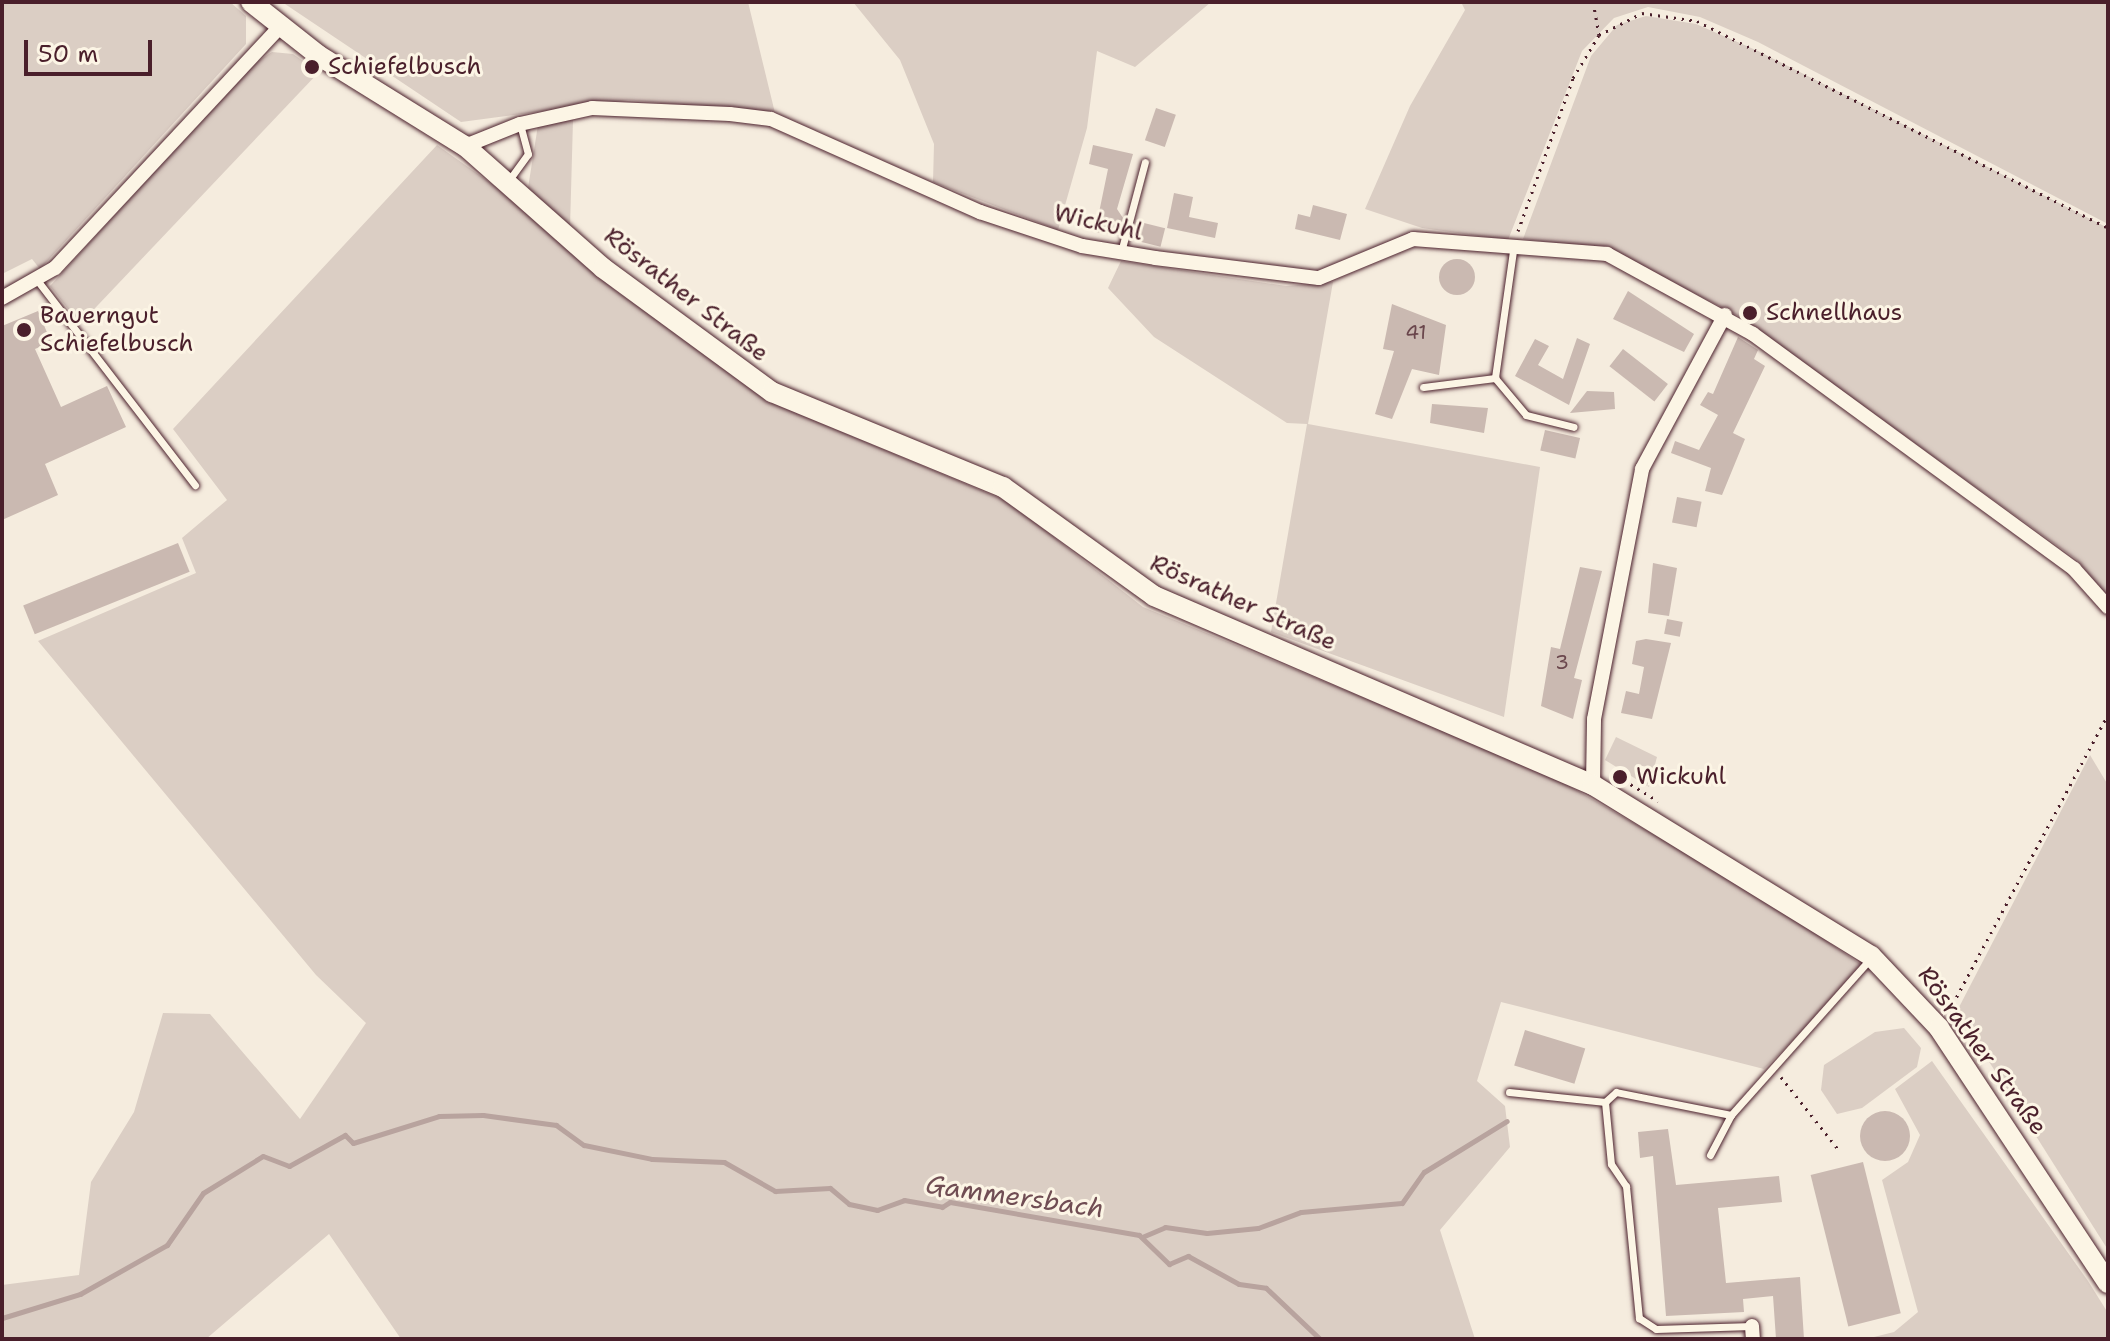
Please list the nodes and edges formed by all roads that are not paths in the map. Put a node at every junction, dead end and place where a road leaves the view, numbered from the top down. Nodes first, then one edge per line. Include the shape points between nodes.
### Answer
1 (251, 2) edge
2 (279, 28) junction
3 (520, 124) junction
4 (465, 146) junction
5 (1145, 162) dead end
6 (509, 180) junction
7 (1513, 251) junction
8 (1121, 252) junction
9 (37, 280) junction
10 (2, 298) edge
11 (1725, 315) junction
12 (1495, 378) junction
13 (1423, 387) dead end
14 (1574, 427) dead end
15 (195, 485) dead end
16 (2108, 607) edge
17 (1593, 785) junction
18 (1871, 956) junction
19 (1509, 1092) dead end
20 (1605, 1102) junction
21 (1731, 1115) junction
22 (1710, 1155) dead end
23 (2108, 1283) edge
24 (1656, 1329) junction
25 (1753, 1332) edge
26 (1653, 1339) edge

1 - 2 street, Rösrather Straße
2 - 4 street, Rösrather Straße
2 - 9 street
3 - 4 street, Wickuhl
3 - 6 lane via 528,154
3 - 8 street, Wickuhl via 630,107 771,119 980,212
4 - 6 street, Rösrather Straße
5 - 8 lane
6 - 17 street, Rösrather Straße via 603,268 772,392 1003,487 1154,596
7 - 8 street, Wickuhl via 1413,239 1319,278
7 - 11 street, Wickuhl via 1607,254
7 - 12 lane
9 - 10 street
9 - 15 lane
11 - 16 street, Wickuhl via 2074,569
11 - 17 street via 1642,469 1594,719
12 - 13 lane
12 - 14 lane via 1526,415
17 - 18 street, Rösrather Straße
18 - 21 lane
18 - 23 street, Rösrather Straße via 1939,1028
19 - 20 lane
20 - 21 lane via 1616,1092
20 - 24 lane via 1611,1164 1626,1186 1639,1318
21 - 22 lane
24 - 25 lane
24 - 26 lane

